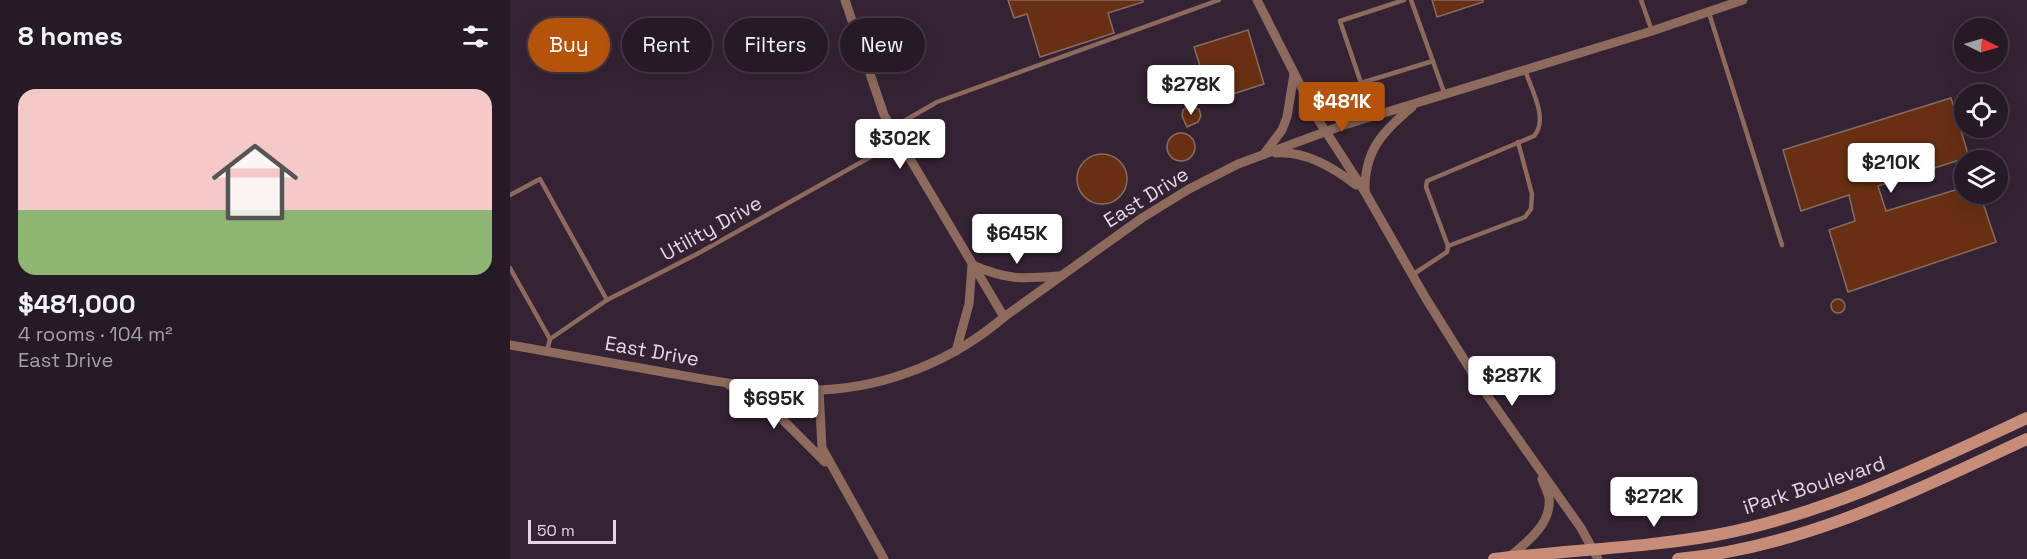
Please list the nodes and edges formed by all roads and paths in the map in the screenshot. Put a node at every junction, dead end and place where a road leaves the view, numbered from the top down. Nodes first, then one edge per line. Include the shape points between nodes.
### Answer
1 (845, 0) edge
2 (1219, 0) edge
3 (1257, 0) edge
4 (1404, 0) edge
5 (1411, 0) edge
6 (1641, 0) edge
7 (1741, 0) edge
8 (1709, 12) junction
9 (1652, 31) junction
10 (1433, 61) junction
11 (1525, 70) junction
12 (1294, 74) junction
13 (1445, 95) junction
14 (1415, 104) junction
15 (891, 128) junction
16 (1325, 132) junction
17 (899, 141) junction
18 (1518, 142) junction
19 (1264, 154) junction
20 (1365, 192) junction
21 (510, 195) edge
22 (1782, 245) dead end
23 (1448, 246) junction
24 (972, 265) junction
25 (510, 268) edge
26 (1411, 275) junction
27 (1060, 276) junction
28 (607, 300) junction
29 (1004, 317) junction
30 (550, 339) junction
31 (510, 345) edge
32 (547, 351) junction
33 (956, 351) junction
34 (724, 382) junction
35 (819, 390) junction
36 (2027, 418) edge
37 (2027, 439) edge
38 (831, 468) junction
39 (1539, 468) junction
40 (1595, 554) edge
41 (1509, 557) junction
42 (884, 559) edge
43 (1494, 559) edge
44 (1678, 559) edge

1 - 15 street
2 - 15 lane via 936,102
3 - 12 street
4 - 10 lane via 1340,21 1361,83
5 - 10 lane
6 - 9 lane
7 - 8 street, East Drive
8 - 9 street, East Drive
8 - 22 lane
9 - 11 street, East Drive
10 - 13 lane
11 - 13 street, East Drive
11 - 18 lane via 1541,118 1534,136
12 - 16 street
12 - 19 street via 1287,117
13 - 14 street, East Drive
14 - 16 street, East Drive
14 - 20 street via 1378,140 1367,164
15 - 17 street
16 - 19 street, East Drive
16 - 20 street
17 - 24 street
17 - 28 lane, Utility Drive
18 - 23 lane via 1532,194 1531,208 1525,217
18 - 23 lane via 1427,181
19 - 20 street via 1304,155 1339,172
19 - 27 street, East Drive via 1165,203
20 - 26 street
21 - 28 lane via 540,179
23 - 26 lane via 1447,252
24 - 27 street via 998,276 1020,279
24 - 29 street
24 - 33 street via 969,304
25 - 30 lane
26 - 39 street via 1480,385
27 - 29 street, East Drive
28 - 30 lane, Utility Drive
29 - 33 street, East Drive
30 - 32 lane
31 - 32 street, East Drive
32 - 34 street, East Drive
33 - 35 street, East Drive via 917,370 877,382
34 - 35 street, East Drive
34 - 38 street via 758,399 777,414
35 - 38 street via 822,448
36 - 40 main road, iPark Boulevard via 1892,481 1812,509 1709,536
37 - 44 main road, iPark Boulevard via 1832,525 1749,548
38 - 42 street
39 - 40 street
39 - 41 street via 1549,499 1547,512 1533,537
40 - 41 main road, iPark Boulevard
41 - 43 main road, iPark Boulevard

